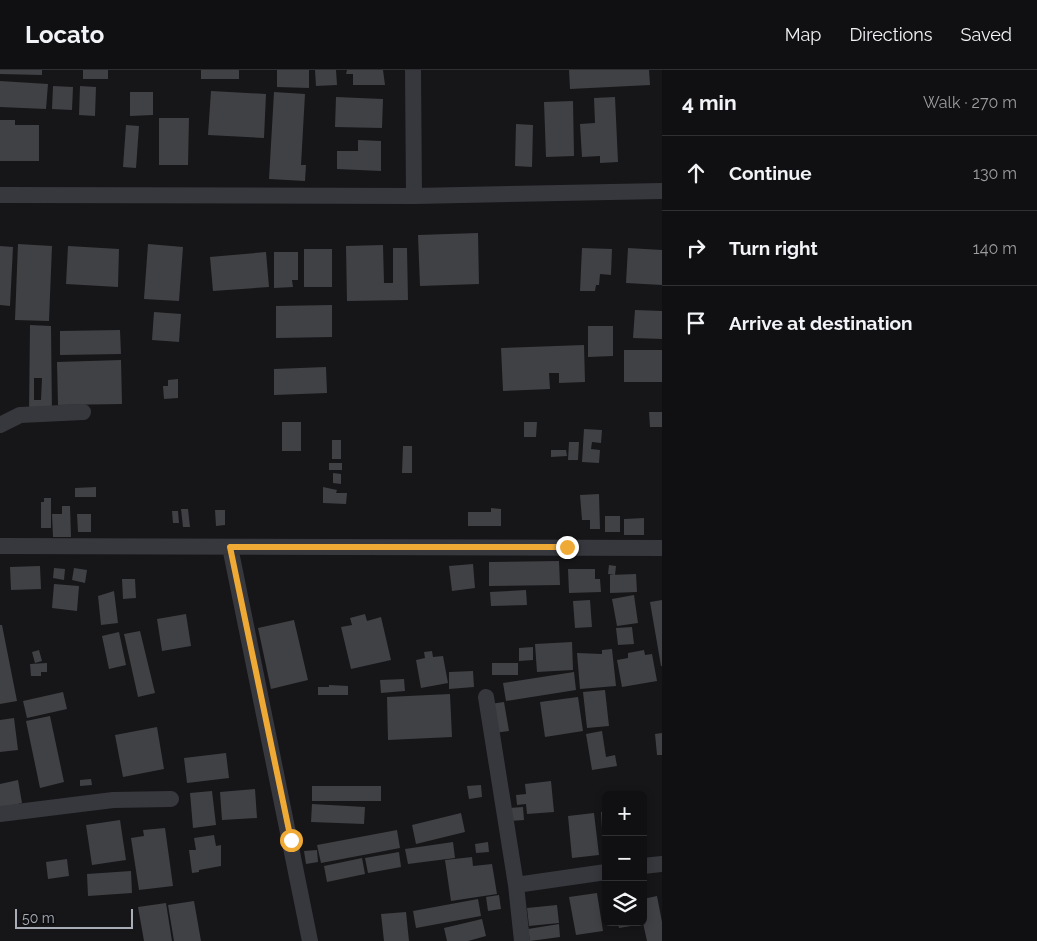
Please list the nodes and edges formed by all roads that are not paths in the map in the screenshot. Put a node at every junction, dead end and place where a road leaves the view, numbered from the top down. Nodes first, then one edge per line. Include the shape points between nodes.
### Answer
1 (413, 70) edge
2 (662, 191) edge
3 (0, 195) edge
4 (414, 196) junction
5 (83, 412) dead end
6 (0, 425) edge
7 (0, 546) edge
8 (230, 547) junction
9 (662, 548) edge
10 (486, 697) dead end
11 (171, 799) dead end
12 (0, 814) edge
13 (662, 864) edge
14 (647, 866) edge
15 (602, 873) edge
16 (516, 885) junction
17 (310, 941) edge
18 (522, 941) edge

1 - 4 street
2 - 4 street
3 - 4 street
5 - 6 street via 20,415
7 - 8 street
8 - 9 street
8 - 17 street
10 - 16 street
11 - 12 street via 104,801
13 - 14 street
15 - 16 street
16 - 18 street

